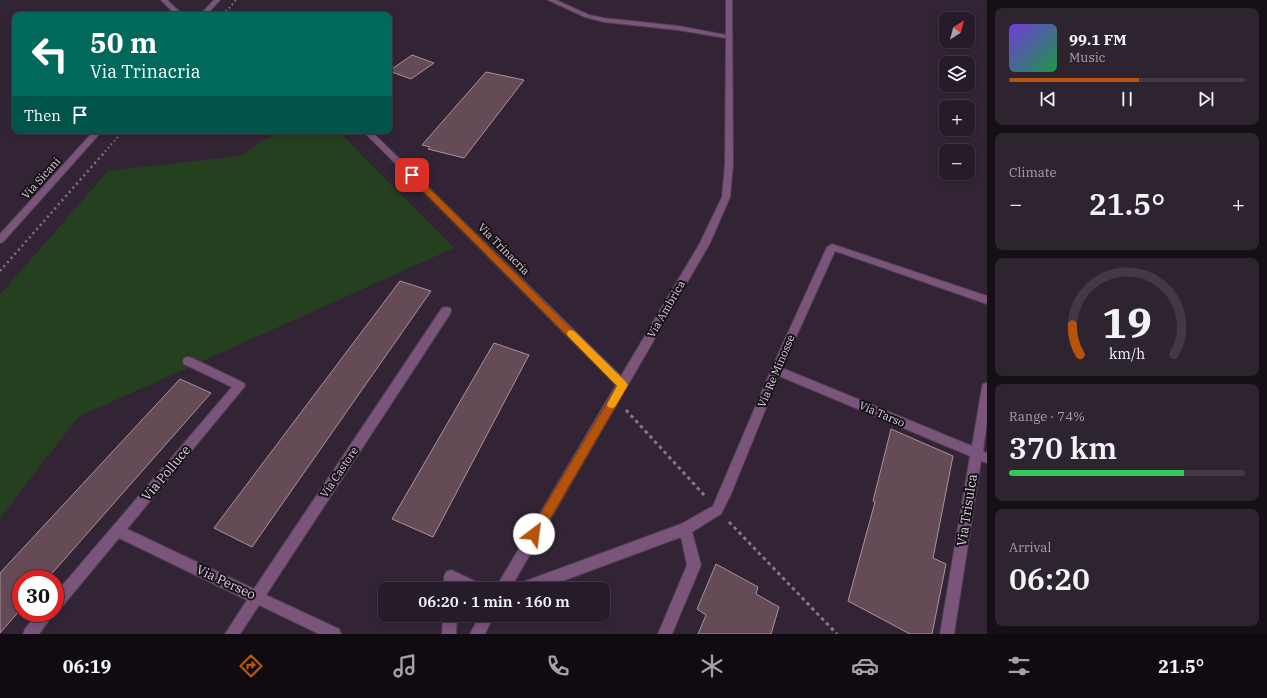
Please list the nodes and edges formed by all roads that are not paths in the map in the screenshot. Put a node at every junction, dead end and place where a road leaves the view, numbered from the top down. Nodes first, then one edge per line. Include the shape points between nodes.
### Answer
1 (164, 0) edge
2 (217, 0) edge
3 (551, 0) edge
4 (729, 0) edge
5 (177, 12) edge
6 (206, 12) edge
7 (729, 37) junction
8 (95, 134) edge
9 (371, 134) edge
10 (0, 240) edge
11 (987, 300) edge
12 (446, 311) dead end
13 (188, 362) dead end
14 (776, 370) junction
15 (623, 385) junction
16 (987, 387) edge
17 (981, 456) edge
18 (685, 529) junction
19 (117, 531) junction
20 (451, 582) edge
21 (461, 582) edge
22 (506, 582) edge
23 (542, 582) edge
24 (64, 593) edge
25 (256, 597) junction
26 (40, 622) edge
27 (450, 622) edge
28 (483, 622) edge
29 (30, 634) edge
30 (232, 634) edge
31 (334, 634) edge
32 (449, 634) edge
33 (477, 634) edge
34 (665, 634) edge
35 (947, 634) edge

1 - 5 street
2 - 6 street
3 - 7 street via 604,20 678,28
4 - 7 street, Via Ambrica
7 - 15 street, Via Ambrica via 729,164 726,197 705,243
8 - 10 street, Via Sicani
9 - 15 street, Via Trinacria
11 - 14 street, Via Re Minosse via 832,247
12 - 25 street, Via Castore
13 - 19 street, Via Polluce via 240,386
14 - 17 street, Via Tarso
14 - 18 street, Via Re Minosse via 717,510
15 - 22 street, Via Ambrica
16 - 17 street, Via Trisulca
17 - 35 street, Via Trisulca
18 - 23 street, Via Re Minosse
18 - 34 street via 694,565
19 - 24 street, Via Polluce
19 - 25 street, Via Perseo
20 - 21 street via 451,577
25 - 30 street, Via Castore
25 - 31 street, Via Perseo
26 - 29 street
27 - 32 street
28 - 33 street

